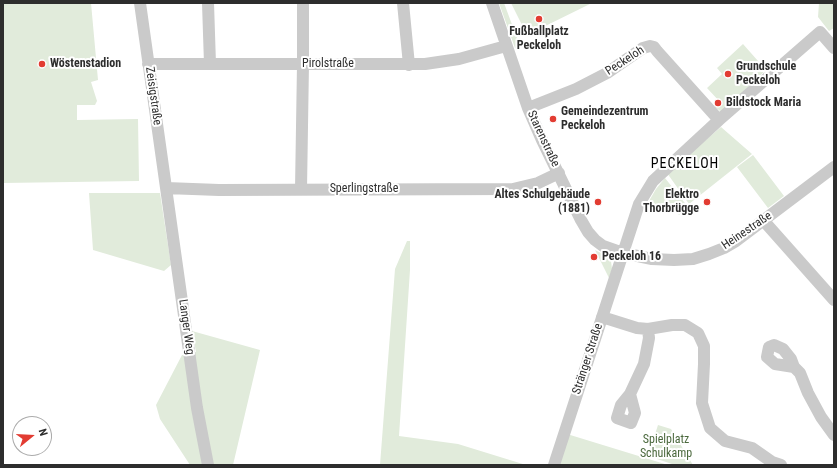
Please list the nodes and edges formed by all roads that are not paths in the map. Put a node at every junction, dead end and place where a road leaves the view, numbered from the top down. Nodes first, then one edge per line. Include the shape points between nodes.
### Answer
1 (140, 3) edge
2 (208, 3) edge
3 (303, 3) edge
4 (403, 3) edge
5 (492, 3) edge
6 (506, 46) junction
7 (834, 48) edge
8 (148, 64) junction
9 (210, 64) junction
10 (303, 64) junction
11 (409, 65) junction
12 (528, 108) junction
13 (719, 120) junction
14 (834, 168) edge
15 (559, 173) junction
16 (166, 188) junction
17 (301, 190) junction
18 (763, 220) junction
19 (623, 253) junction
20 (834, 300) edge
21 (602, 317) junction
22 (648, 329) junction
23 (794, 367) dead end
24 (630, 394) dead end
25 (834, 435) edge
26 (208, 465) edge
27 (554, 465) edge
28 (781, 465) edge

1 - 8 street, Zeisigstraße
2 - 9 street
3 - 10 street
4 - 11 street
5 - 6 street, Starenstraße
6 - 11 street, Pirolstraße via 459,59
6 - 12 street, Starenstraße
7 - 13 street via 820,32
8 - 9 street, Pirolstraße
8 - 16 street, Zeisigstraße
9 - 10 street, Pirolstraße
10 - 11 street, Pirolstraße
10 - 17 street
12 - 13 street, Peckeloh via 576,89 650,46 654,47
12 - 15 street, Starenstraße
13 - 19 street via 653,181 639,204
14 - 18 street, Heinestraße
15 - 17 street, Sperlingstraße via 513,189
15 - 19 street, Starenstraße via 588,232 603,246
16 - 17 street, Sperlingstraße
16 - 26 street, Langer Weg via 197,408
18 - 19 street, Heinestraße via 724,248 693,259 652,259
18 - 20 street
19 - 21 street, Stränger Straße
21 - 22 street
21 - 27 street, Stränger Straße
22 - 24 street via 649,338 644,364
22 - 28 street via 685,325 698,333 704,346 702,403 710,428 724,441 752,448
23 - 25 street via 800,373 821,417

